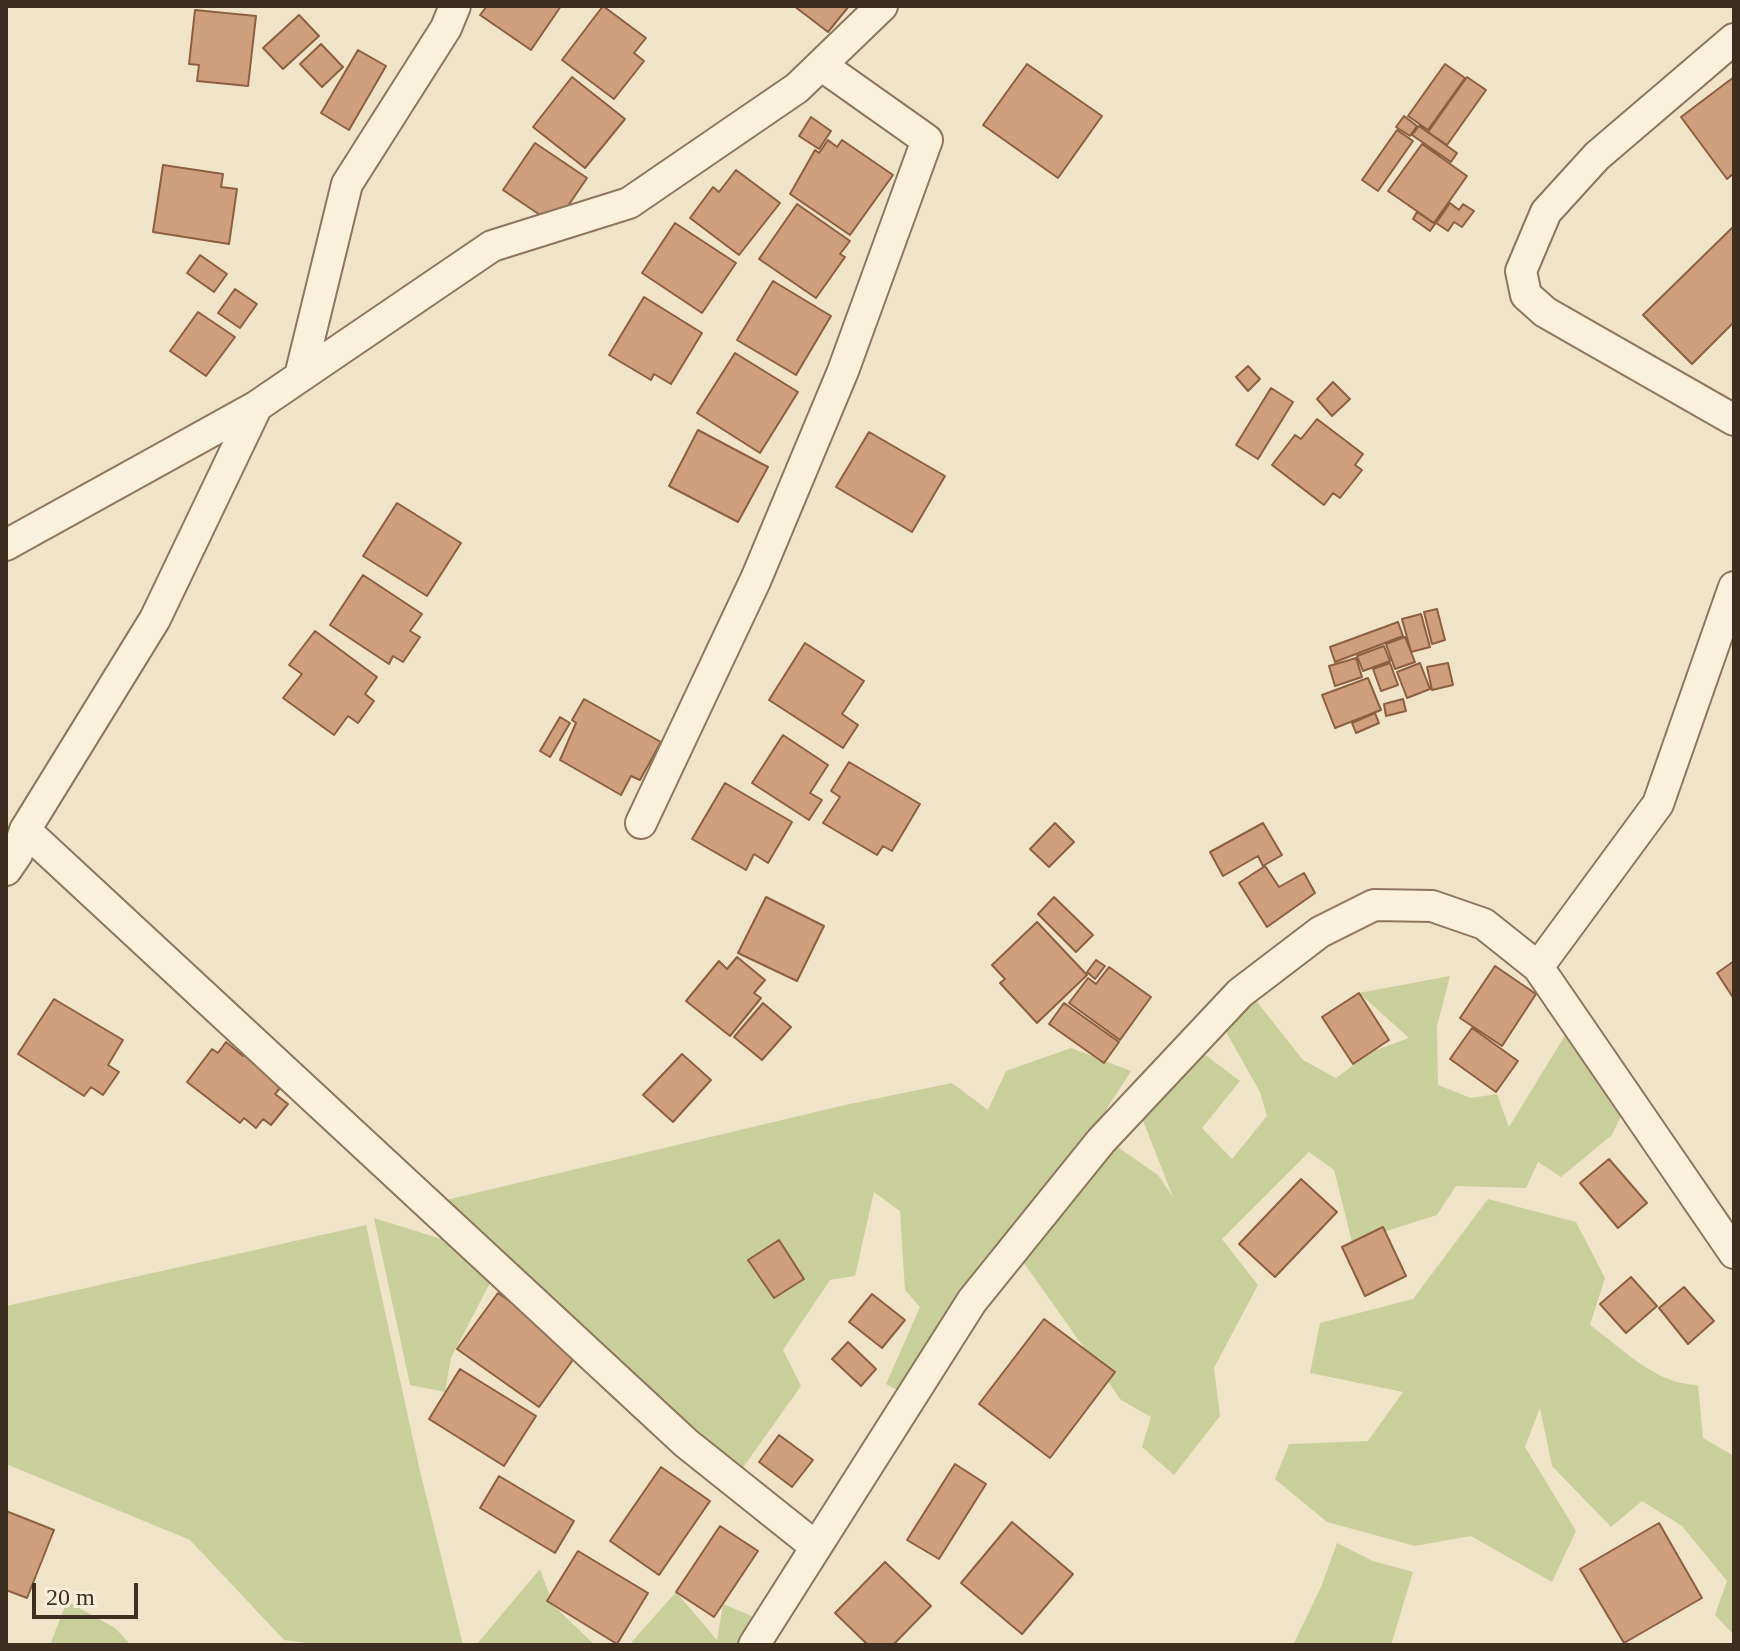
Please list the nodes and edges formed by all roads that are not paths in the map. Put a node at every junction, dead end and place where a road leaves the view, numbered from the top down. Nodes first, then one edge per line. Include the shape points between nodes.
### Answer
1 (455, 6) edge
2 (882, 6) edge
3 (1734, 39) edge
4 (821, 65) junction
5 (300, 376) junction
6 (257, 406) junction
7 (1734, 420) edge
8 (6, 545) edge
9 (1734, 587) edge
10 (641, 823) dead end
11 (25, 830) junction
12 (6, 870) edge
13 (1538, 967) junction
14 (1734, 1253) edge
15 (815, 1546) junction
16 (754, 1645) edge

1 - 5 street via 347,184
2 - 4 street
3 - 7 street via 1597,156 1546,212 1521,271 1526,295 1545,312
4 - 5 street via 797,88 629,203 492,246
4 - 10 street via 927,140 843,371 756,579
5 - 6 street
6 - 8 street
6 - 11 street via 155,619
9 - 13 street via 1658,804
11 - 12 street
11 - 15 street via 686,1443
13 - 14 street
13 - 15 street via 1484,924 1432,906 1374,905 1320,932 1240,993 1101,1141 972,1301
15 - 16 street

